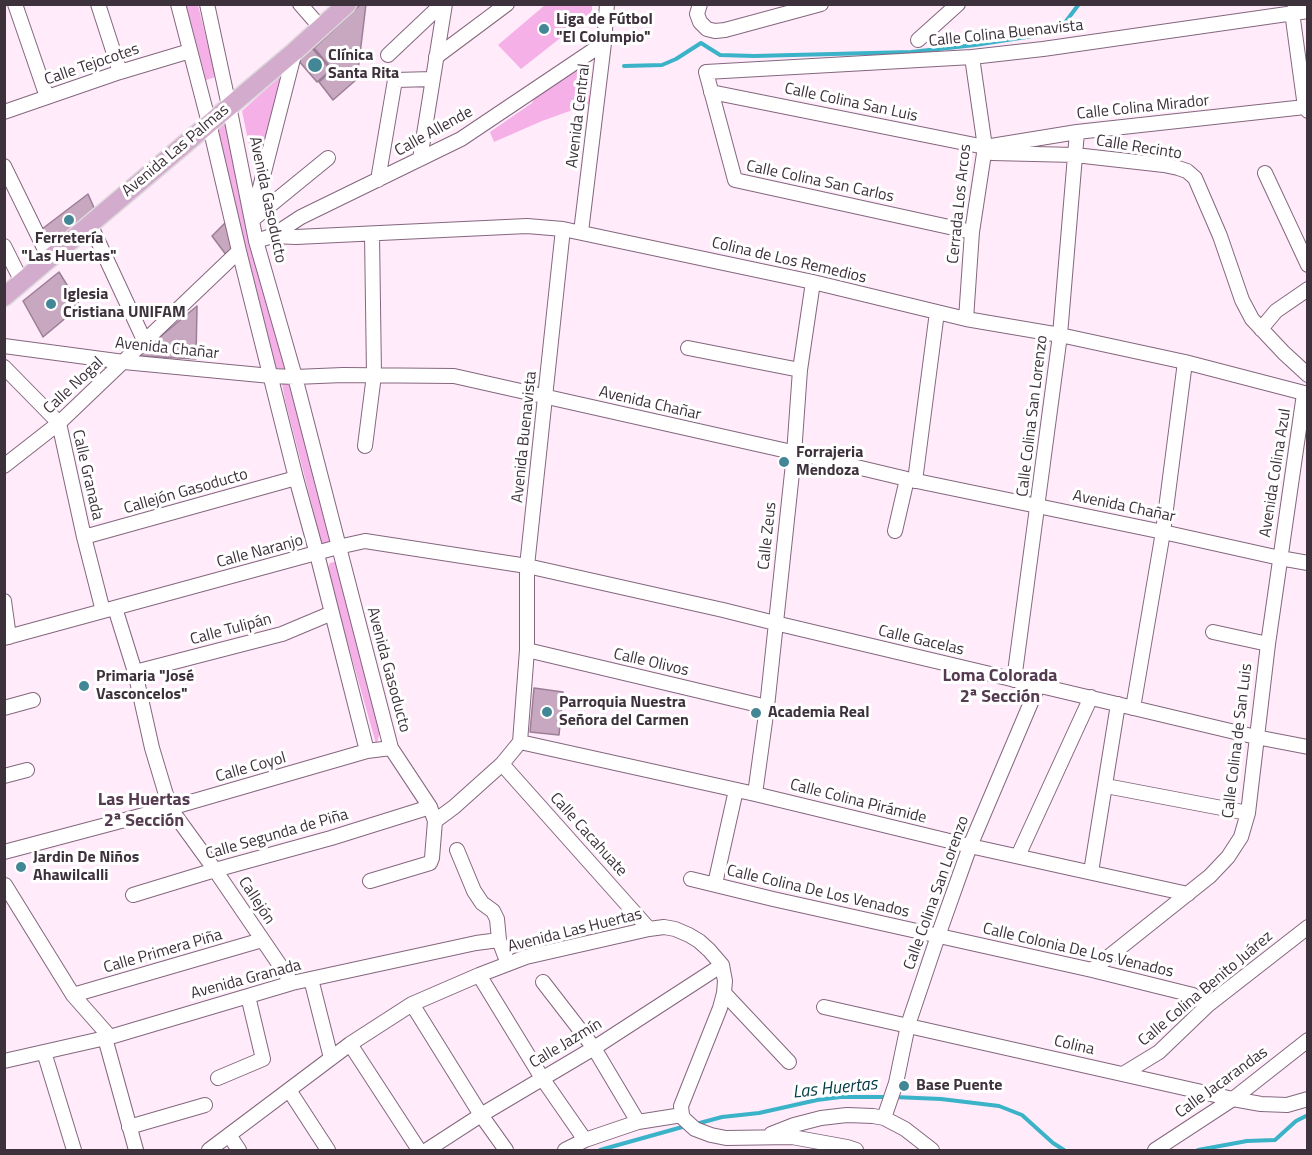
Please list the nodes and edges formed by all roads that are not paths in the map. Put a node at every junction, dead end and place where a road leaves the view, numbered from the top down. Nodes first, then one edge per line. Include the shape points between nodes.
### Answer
1 (15, 4) edge
2 (98, 4) edge
3 (178, 4) edge
4 (207, 4) edge
5 (300, 4) edge
6 (347, 4) edge
7 (443, 4) edge
8 (507, 4) edge
9 (608, 4) edge
10 (700, 4) edge
11 (821, 4) edge
12 (958, 4) edge
13 (1299, 10) edge
14 (321, 28) junction
15 (918, 40) dead end
16 (604, 43) junction
17 (190, 51) junction
18 (295, 51) junction
19 (388, 55) dead end
20 (436, 57) junction
21 (972, 57) junction
22 (120, 72) junction
23 (706, 72) joint
24 (433, 79) junction
25 (711, 92) junction
26 (47, 97) junction
27 (230, 106) junction
28 (1306, 109) edge
29 (4, 112) edge
30 (209, 123) junction
31 (1077, 132) junction
32 (985, 147) junction
33 (1075, 155) junction
34 (328, 158) dead end
35 (420, 159) junction
36 (4, 166) edge
37 (1265, 173) dead end
38 (378, 180) junction
39 (252, 220) junction
40 (90, 224) junction
41 (562, 229) junction
42 (581, 232) junction
43 (972, 232) junction
44 (372, 234) junction
45 (272, 236) junction
46 (256, 241) junction
47 (4, 246) edge
48 (239, 251) junction
49 (49, 258) junction
50 (1308, 266) edge
51 (22, 282) junction
52 (813, 282) junction
53 (1308, 289) edge
54 (4, 297) edge
55 (937, 312) junction
56 (966, 320) junction
57 (1261, 329) junction
58 (1060, 335) junction
59 (145, 342) junction
60 (4, 346) edge
61 (688, 348) dead end
62 (124, 362) junction
63 (1185, 362) junction
64 (4, 367) edge
65 (800, 370) junction
66 (374, 375) junction
67 (1308, 375) edge
68 (271, 376) junction
69 (295, 377) junction
70 (1306, 394) edge
71 (546, 397) junction
72 (59, 423) junction
73 (365, 446) dead end
74 (794, 454) junction
75 (4, 466) edge
76 (296, 478) junction
77 (911, 480) junction
78 (1038, 506) junction
79 (895, 531) dead end
80 (1163, 532) junction
81 (84, 537) junction
82 (338, 547) junction
83 (317, 554) junction
84 (1280, 558) junction
85 (1308, 563) edge
86 (527, 566) junction
87 (4, 602) edge
88 (109, 609) junction
89 (332, 613) junction
90 (775, 623) junction
91 (1213, 632) dead end
92 (7, 637) edge
93 (1268, 644) junction
94 (527, 650) junction
95 (135, 672) junction
96 (1014, 680) junction
97 (1038, 686) junction
98 (1091, 698) junction
99 (33, 700) dead end
100 (1118, 704) junction
101 (767, 707) junction
102 (4, 708) edge
103 (1133, 708) junction
104 (1256, 737) junction
105 (520, 742) junction
106 (1308, 747) edge
107 (391, 748) junction
108 (367, 751) junction
109 (502, 764) junction
110 (27, 770) dead end
111 (4, 776) edge
112 (1106, 786) junction
113 (736, 790) junction
114 (755, 794) junction
115 (430, 807) junction
116 (170, 808) junction
117 (1248, 813) junction
118 (435, 821) junction
119 (970, 846) junction
120 (457, 850) dead end
121 (4, 852) edge
122 (1018, 856) junction
123 (215, 870) junction
124 (1091, 872) junction
125 (692, 879) dead end
126 (370, 881) dead end
127 (715, 884) junction
128 (5, 885) edge
129 (1188, 894) junction
130 (133, 895) dead end
131 (1308, 927) edge
132 (649, 929) junction
133 (938, 936) junction
134 (262, 940) junction
135 (499, 940) junction
136 (508, 964) junction
137 (722, 965) junction
138 (1092, 970) junction
139 (478, 975) junction
140 (311, 979) junction
141 (543, 982) dead end
142 (292, 983) junction
143 (724, 993) junction
144 (73, 995) junction
145 (248, 996) junction
146 (412, 1004) junction
147 (1208, 1005) junction
148 (824, 1007) dead end
149 (908, 1025) junction
150 (108, 1038) junction
151 (1308, 1040) edge
152 (350, 1044) junction
153 (594, 1048) junction
154 (44, 1052) junction
155 (331, 1059) junction
156 (4, 1061) edge
157 (789, 1062) dead end
158 (1124, 1074) junction
159 (218, 1078) dead end
160 (542, 1078) junction
161 (289, 1090) junction
162 (1233, 1099) junction
163 (1308, 1099) edge
164 (205, 1105) dead end
165 (481, 1114) junction
166 (886, 1114) junction
167 (683, 1117) junction
168 (638, 1122) junction
169 (129, 1127) junction
170 (229, 1135) junction
171 (767, 1136) junction
172 (585, 1140) junction
173 (74, 1150) edge
174 (136, 1150) edge
175 (208, 1150) edge
176 (239, 1150) edge
177 (328, 1150) edge
178 (419, 1150) edge
179 (427, 1150) edge
180 (506, 1150) edge
181 (565, 1150) edge
182 (856, 1150) edge
183 (932, 1150) edge
184 (1155, 1150) edge

1 - 26 street
2 - 22 street
3 - 17 street
4 - 27 street, Avenida Gasoducto
5 - 14 street
6 - 14 main road, Avenida Las Palmas
7 - 19 street
7 - 20 street
8 - 20 street
9 - 16 street, Avenida Central
10 - 11 street via 699,22 715,31
12 - 15 street
13 - 21 street, Calle Colina Buenavista
13 - 28 street
14 - 18 main road, Avenida Las Palmas
16 - 35 street, Calle Allende via 461,139
16 - 42 street, Avenida Central
17 - 22 street, Calle Tejocotes
17 - 30 street
18 - 27 main road, Avenida Las Palmas
18 - 39 street
20 - 24 street
21 - 23 street, Calle Colina Buenavista
21 - 32 street, Cerrada Los Arcos
22 - 26 street, Calle Tejocotes
23 - 25 street, Calle Colina San Carlos
24 - 35 street
24 - 38 street via 395,80
25 - 32 street, Calle Colina San Luis
25 - 43 street, Calle Colina San Carlos via 735,180
26 - 29 street, Calle Tejocotes
27 - 30 main road, Avenida Las Palmas
27 - 39 street, Avenida Gasoducto
28 - 31 street, Calle Colina Mirador
30 - 40 main road, Avenida Las Palmas
30 - 48 street
31 - 32 street, Calle Colina Mirador
31 - 33 street, Calle Colina San Lorenzo
32 - 33 street, Calle Recinto via 992,153
32 - 43 street, Cerrada Los Arcos
33 - 57 street, Calle Recinto via 1178,168 1195,178 1242,300
33 - 58 street, Calle Colina San Lorenzo
34 - 39 street
35 - 38 street, Calle Allende
36 - 49 street
37 - 50 street
38 - 45 street, Calle Allende via 301,217
39 - 46 street, Avenida Gasoducto
40 - 49 main road, Avenida Las Palmas
40 - 59 street
41 - 42 street, Colina de Los Remedios
41 - 44 street, Colina de Los Remedios via 527,226
41 - 71 street, Avenida Buenavista
42 - 52 street, Colina de Los Remedios
43 - 56 street, Cerrada Los Arcos
44 - 45 street, Colina de Los Remedios
44 - 66 street
45 - 46 street, Colina de Los Remedios
46 - 69 street, Avenida Gasoducto
47 - 51 street
48 - 59 street, Calle Nogal
48 - 68 street
49 - 51 main road, Avenida Las Palmas
51 - 54 main road, Avenida Las Palmas
52 - 55 street, Colina de Los Remedios
52 - 65 street, Calle Zeus
53 - 57 street via 1276,311
55 - 56 street, Colina de Los Remedios
55 - 77 street
56 - 58 street, Colina de Los Remedios
57 - 67 street, Calle Recinto
58 - 63 street, Colina de Los Remedios
58 - 78 street, Calle Colina San Lorenzo
59 - 62 street, Calle Nogal
60 - 62 street, Avenida Chañar
61 - 65 street
62 - 68 street, Avenida Chañar
62 - 72 street, Calle Nogal
63 - 70 street, Colina de Los Remedios
63 - 80 street
64 - 72 street, Calle Granada
65 - 74 street, Calle Zeus
66 - 69 street, Avenida Chañar
66 - 71 street, Avenida Chañar via 454,376
66 - 73 street
68 - 69 street, Avenida Chañar
68 - 76 street
69 - 82 street, Avenida Gasoducto
70 - 84 street, Avenida Colina Azul
71 - 74 street, Avenida Chañar
71 - 86 street, Avenida Buenavista
72 - 75 street, Calle Nogal
72 - 81 street, Calle Granada
74 - 77 street, Avenida Chañar
74 - 90 street, Calle Zeus
76 - 81 street, Callejón Gasoducto
76 - 83 street
77 - 78 street, Avenida Chañar
77 - 79 street
78 - 80 street, Avenida Chañar
78 - 96 street, Calle Colina San Lorenzo
80 - 84 street, Avenida Chañar
80 - 103 street
81 - 88 street, Calle Granada
82 - 83 street, Calle Naranjo
82 - 86 street, Calle Naranjo via 365,541
82 - 107 street, Avenida Gasoducto
83 - 88 street, Calle Naranjo
83 - 89 street
84 - 85 street, Avenida Chañar
84 - 93 street, Calle Colina de San Luis
86 - 90 street, Calle Gacelas
86 - 94 street, Avenida Buenavista
87 - 92 street
88 - 92 street, Calle Naranjo
88 - 95 street, Calle Granada
89 - 95 street, Calle Tulipán via 282,634
89 - 108 street
90 - 96 street, Calle Gacelas
90 - 101 street, Calle Zeus
91 - 93 street
93 - 104 street, Calle Colina de San Luis
94 - 101 street, Calle Olivos
94 - 105 street, Avenida Buenavista
95 - 116 street, Calle Granada
96 - 97 street, Calle Gacelas
97 - 98 street, Calle Gacelas
97 - 119 street, Calle Colina San Lorenzo
98 - 100 street, Calle Gacelas
98 - 122 street
99 - 102 street
100 - 103 street, Calle Gacelas
100 - 112 street
101 - 114 street, Calle Zeus
103 - 104 street, Calle Gacelas
104 - 106 street, Calle Gacelas
104 - 117 street, Calle Colina de San Luis
105 - 109 street
105 - 113 street, Calle Colina Pirámide
107 - 108 street, Avenida Gasoducto
107 - 115 street
108 - 116 street, Calle Coyol
109 - 118 street
109 - 132 street, Calle Cacahuate
110 - 111 street
112 - 117 street
112 - 124 street
113 - 114 street, Calle Colina Pirámide
113 - 127 street
114 - 119 street, Calle Colina Pirámide
115 - 118 street
115 - 123 street, Calle Segunda de Piña
116 - 121 street, Calle Coyol
116 - 123 street, Callejón
117 - 129 street, Calle Colina de San Luis via 1241,837 1228,857
118 - 126 street via 430,863
119 - 122 street, Calle Colina Pirámide
119 - 133 street, Calle Colina San Lorenzo
120 - 135 street via 474,891 497,919
122 - 124 street, Calle Colina Pirámide
123 - 130 street, Calle Segunda de Piña
123 - 134 street, Callejón
124 - 129 street, Calle Colina Pirámide
125 - 127 street, Calle Colina De Los Venados
127 - 133 street, Calle Colina De Los Venados
128 - 144 street
129 - 138 street, Calle Colina de San Luis
131 - 147 street, Calle Colina Benito Juárez
132 - 136 street, Avenida Las Huertas
132 - 137 street, Avenida Las Huertas via 664,927 689,935
133 - 138 street, Calle Colonia De Los Venados
133 - 149 street, Calle Colina San Lorenzo
134 - 142 street, Callejón
134 - 144 street, Calle Primera Piña
135 - 136 street
135 - 140 street, Avenida Granada
136 - 139 street, Avenida Las Huertas
137 - 143 street
137 - 153 street, Calle Jazmín
138 - 147 street, Calle Colonia De Los Venados via 1192,995
139 - 146 street, Avenida Las Huertas
139 - 160 street
140 - 142 street, Avenida Granada
140 - 155 street
141 - 153 street
142 - 145 street, Avenida Granada
143 - 157 street
143 - 167 street via 681,1106
144 - 150 street
145 - 150 street, Avenida Granada
145 - 159 street via 263,1059
146 - 152 street, Avenida Las Huertas
146 - 165 street
147 - 158 street, Calle Colina Benito Juárez via 1158,1052
148 - 149 street, Colina
149 - 158 street, Colina
149 - 166 street, Calle Colina San Lorenzo
150 - 154 street, Avenida Granada
150 - 169 street
151 - 162 street, Calle Jacarandas
152 - 155 street, Avenida Las Huertas
152 - 178 street
153 - 160 street, Calle Jazmín
153 - 168 street
154 - 156 street, Avenida Granada
154 - 173 street
155 - 161 street, Avenida Las Huertas
158 - 162 street, Colina
160 - 165 street, Calle Jazmín
160 - 172 street
161 - 170 street, Avenida Las Huertas
161 - 177 street
162 - 163 street, Colina via 1261,1104
162 - 184 street, Calle Jacarandas
164 - 169 street
165 - 179 street, Calle Jazmín
165 - 180 street
166 - 171 street via 821,1118
166 - 183 street
167 - 168 street
167 - 171 street via 695,1129 711,1135
168 - 172 street
169 - 174 street
170 - 175 street, Avenida Las Huertas
170 - 176 street
171 - 182 street
172 - 181 street

